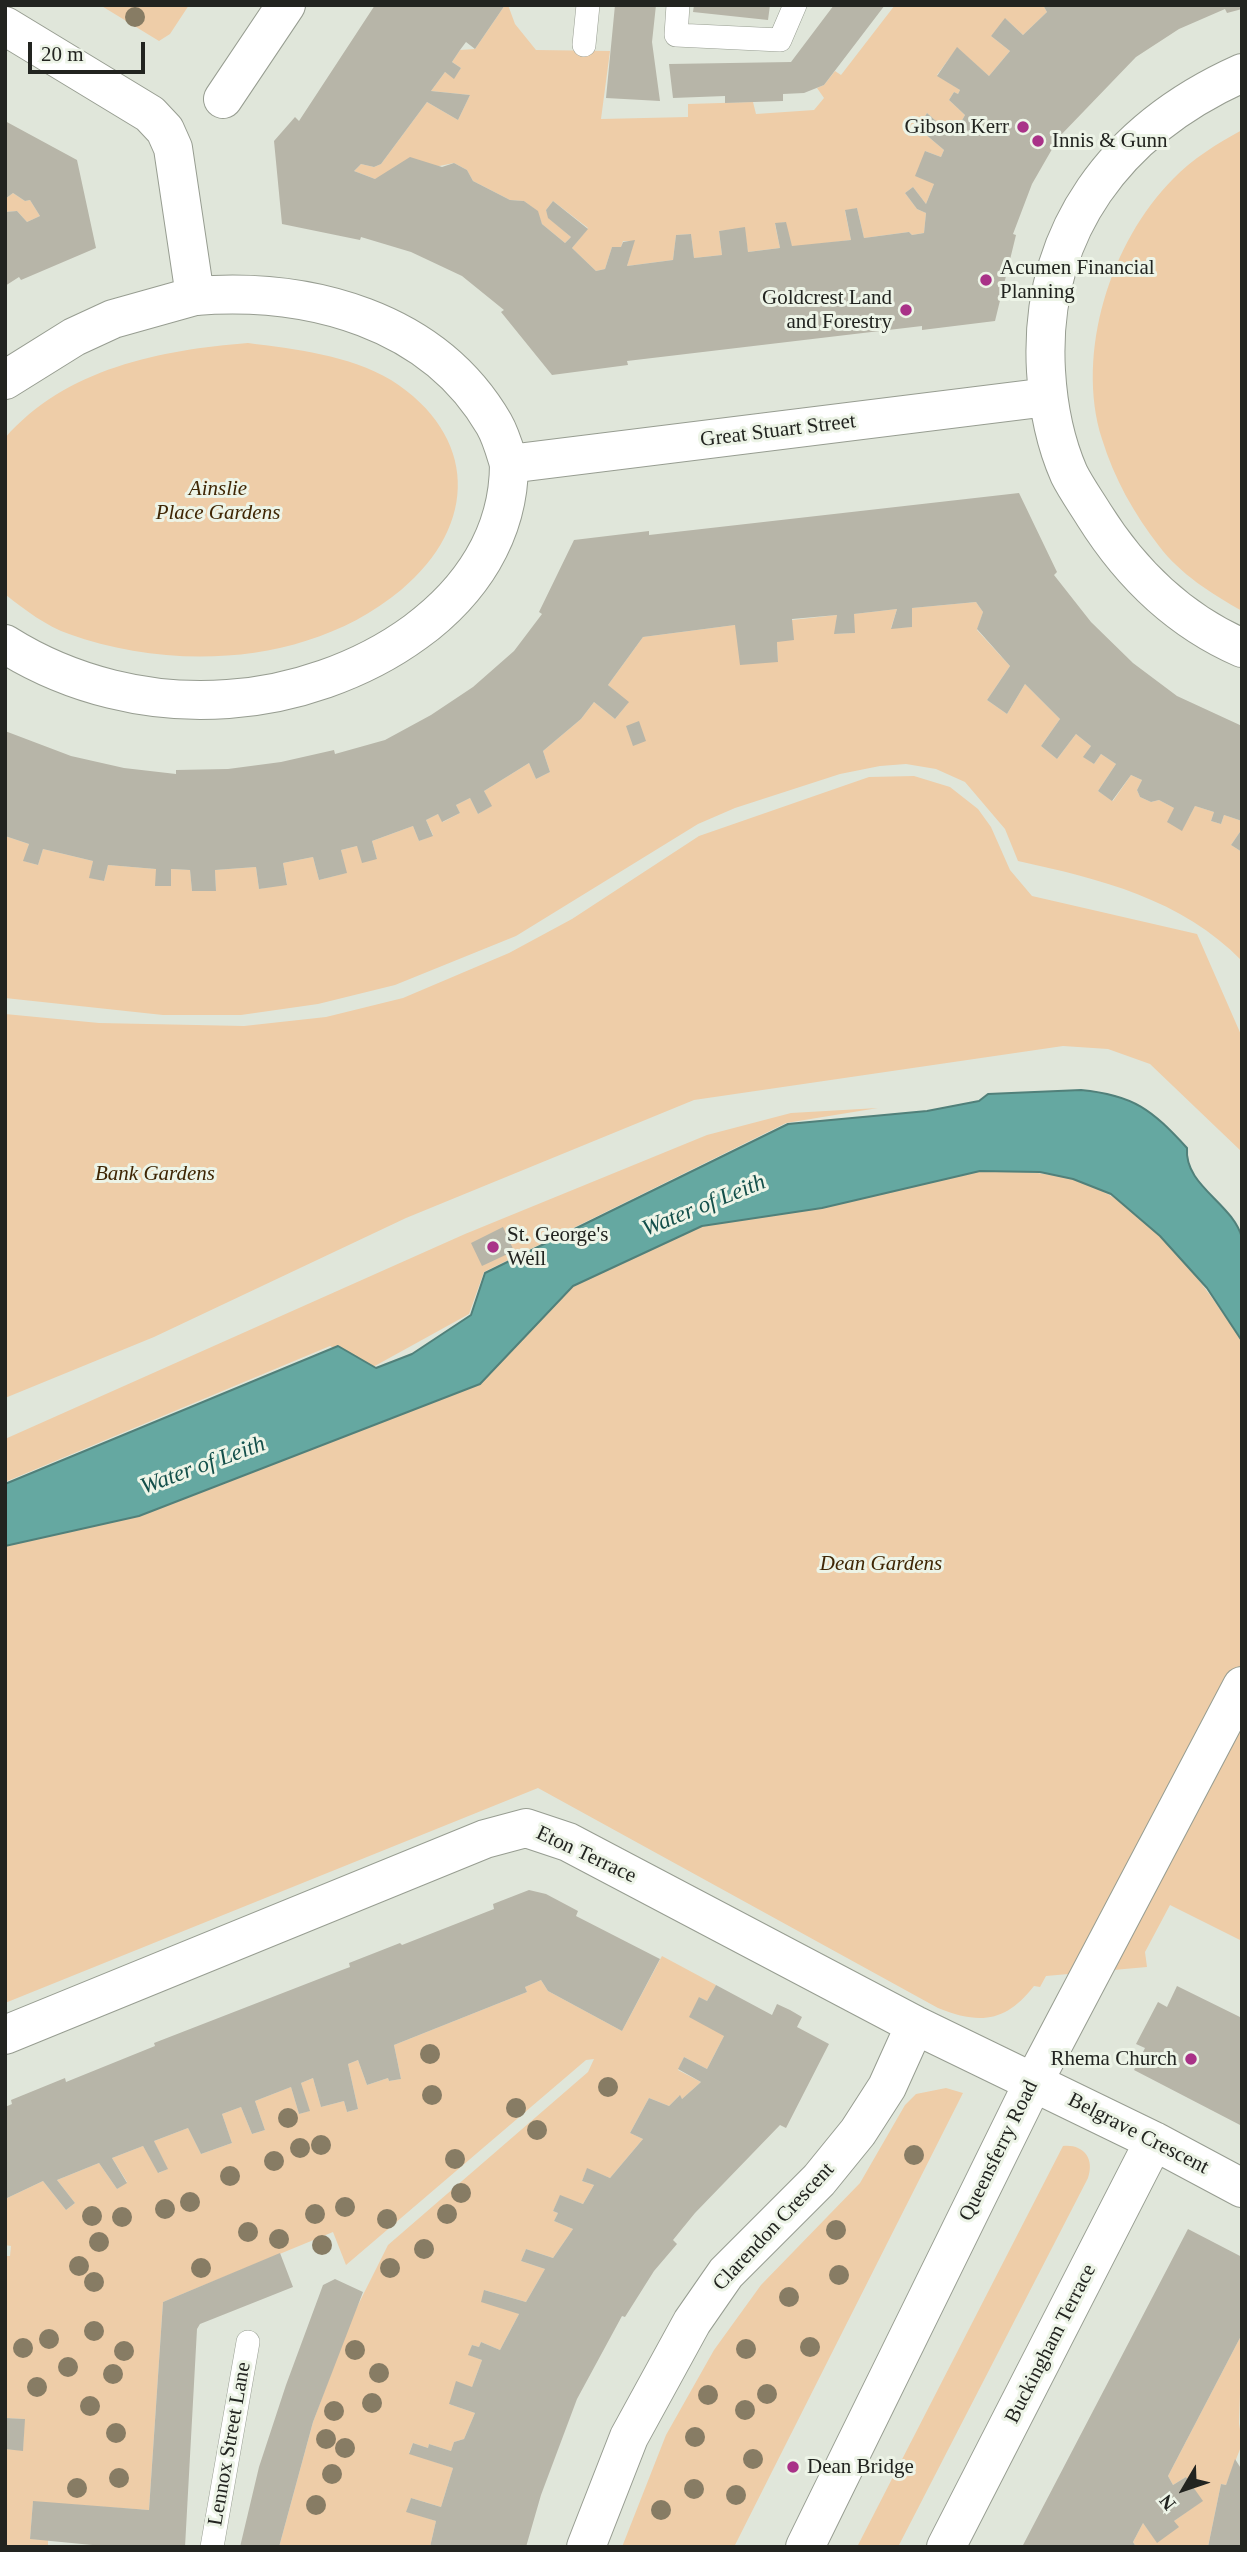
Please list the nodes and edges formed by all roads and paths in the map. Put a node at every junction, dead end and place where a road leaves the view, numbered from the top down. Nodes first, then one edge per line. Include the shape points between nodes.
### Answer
1 (286, 5) edge
2 (588, 5) edge
3 (678, 5) edge
4 (795, 5) edge
5 (5, 26) edge
6 (584, 45) dead end
7 (1242, 73) edge
8 (223, 99) dead end
9 (195, 296) junction
10 (5, 380) edge
11 (1048, 397) junction
12 (509, 464) junction
13 (5, 644) edge
14 (1242, 648) edge
15 (1242, 1686) edge
16 (915, 2025) junction
17 (5, 2035) edge
18 (1034, 2081) junction
19 (1154, 2141) junction
20 (1242, 2188) edge
21 (248, 2342) dead end
22 (212, 2547) edge
23 (586, 2547) edge
24 (805, 2547) edge
25 (946, 2547) edge

1 - 8 street
2 - 6 lane
3 - 4 lane via 676,36 780,40
5 - 9 street via 150,114 166,130 173,148
7 - 11 street via 1177,107 1131,145 1086,200 1065,241 1052,283 1044,333
9 - 10 street via 113,319 74,337
9 - 12 street via 313,300 383,325 448,368 473,394 495,426
11 - 12 street, Great Stuart Street
11 - 14 street via 1069,474 1108,537 1164,601 1192,622
12 - 13 street via 508,499 499,528 461,591 431,621 401,641 325,679 275,694 226,700 133,694 40,666
15 - 18 street, Queensferry Road
16 - 17 street, Eton Terrace via 569,1842 526,1828 485,1839
16 - 18 street, Eton Terrace
16 - 23 street, Clarendon Crescent via 887,2087 858,2132 819,2180 726,2273 692,2322 629,2437
18 - 19 street, Belgrave Crescent
18 - 24 street, Queensferry Road
19 - 20 street, Belgrave Crescent
19 - 25 street, Buckingham Terrace
21 - 22 lane, Lennox Street Lane

